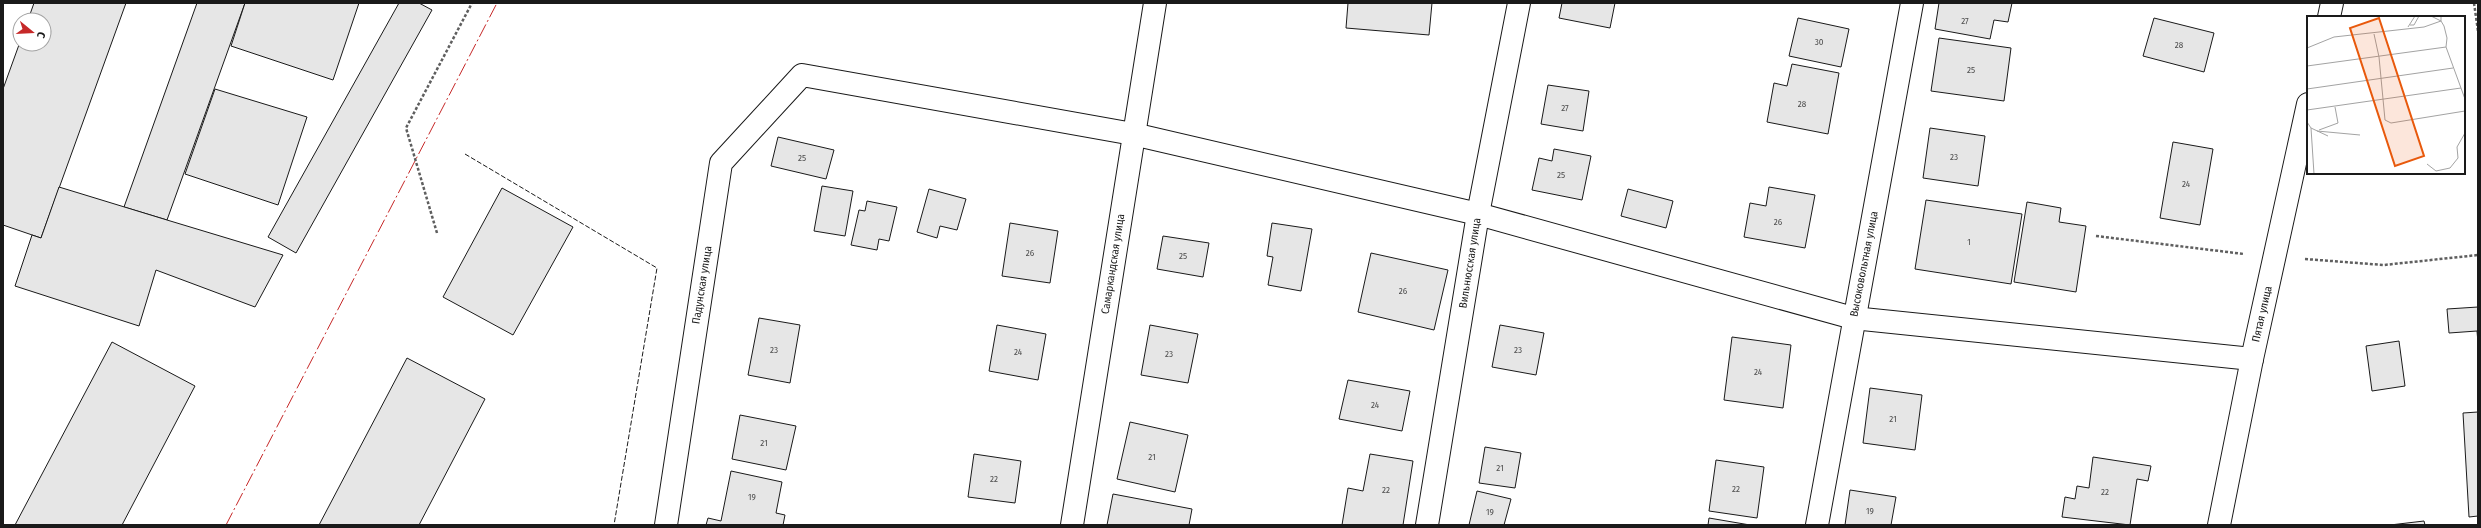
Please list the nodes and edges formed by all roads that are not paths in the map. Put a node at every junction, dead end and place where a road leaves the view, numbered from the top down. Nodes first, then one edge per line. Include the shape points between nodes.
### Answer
1 (1155, 3) edge
2 (1519, 3) edge
3 (1912, 3) edge
4 (2332, 3) edge
5 (2329, 16) edge
6 (2307, 109) edge
7 (1133, 134) junction
8 (1478, 214) junction
9 (1853, 318) junction
10 (2252, 359) junction
11 (666, 525) edge
12 (1072, 525) edge
13 (1427, 525) edge
14 (1817, 525) edge
15 (2219, 525) edge

1 - 7 street, Самаркандская улица
2 - 8 street, Вильнюсская улица
3 - 9 street, Высоковольтная улица
4 - 5 street
6 - 10 street, Пятая улица
7 - 8 street
7 - 11 street, Падунская улица via 802,75 721,164
7 - 12 street, Самаркандская улица
8 - 9 street
8 - 13 street, Вильнюсская улица
9 - 10 street
9 - 14 street, Высоковольтная улица
10 - 15 street, Пятая улица

